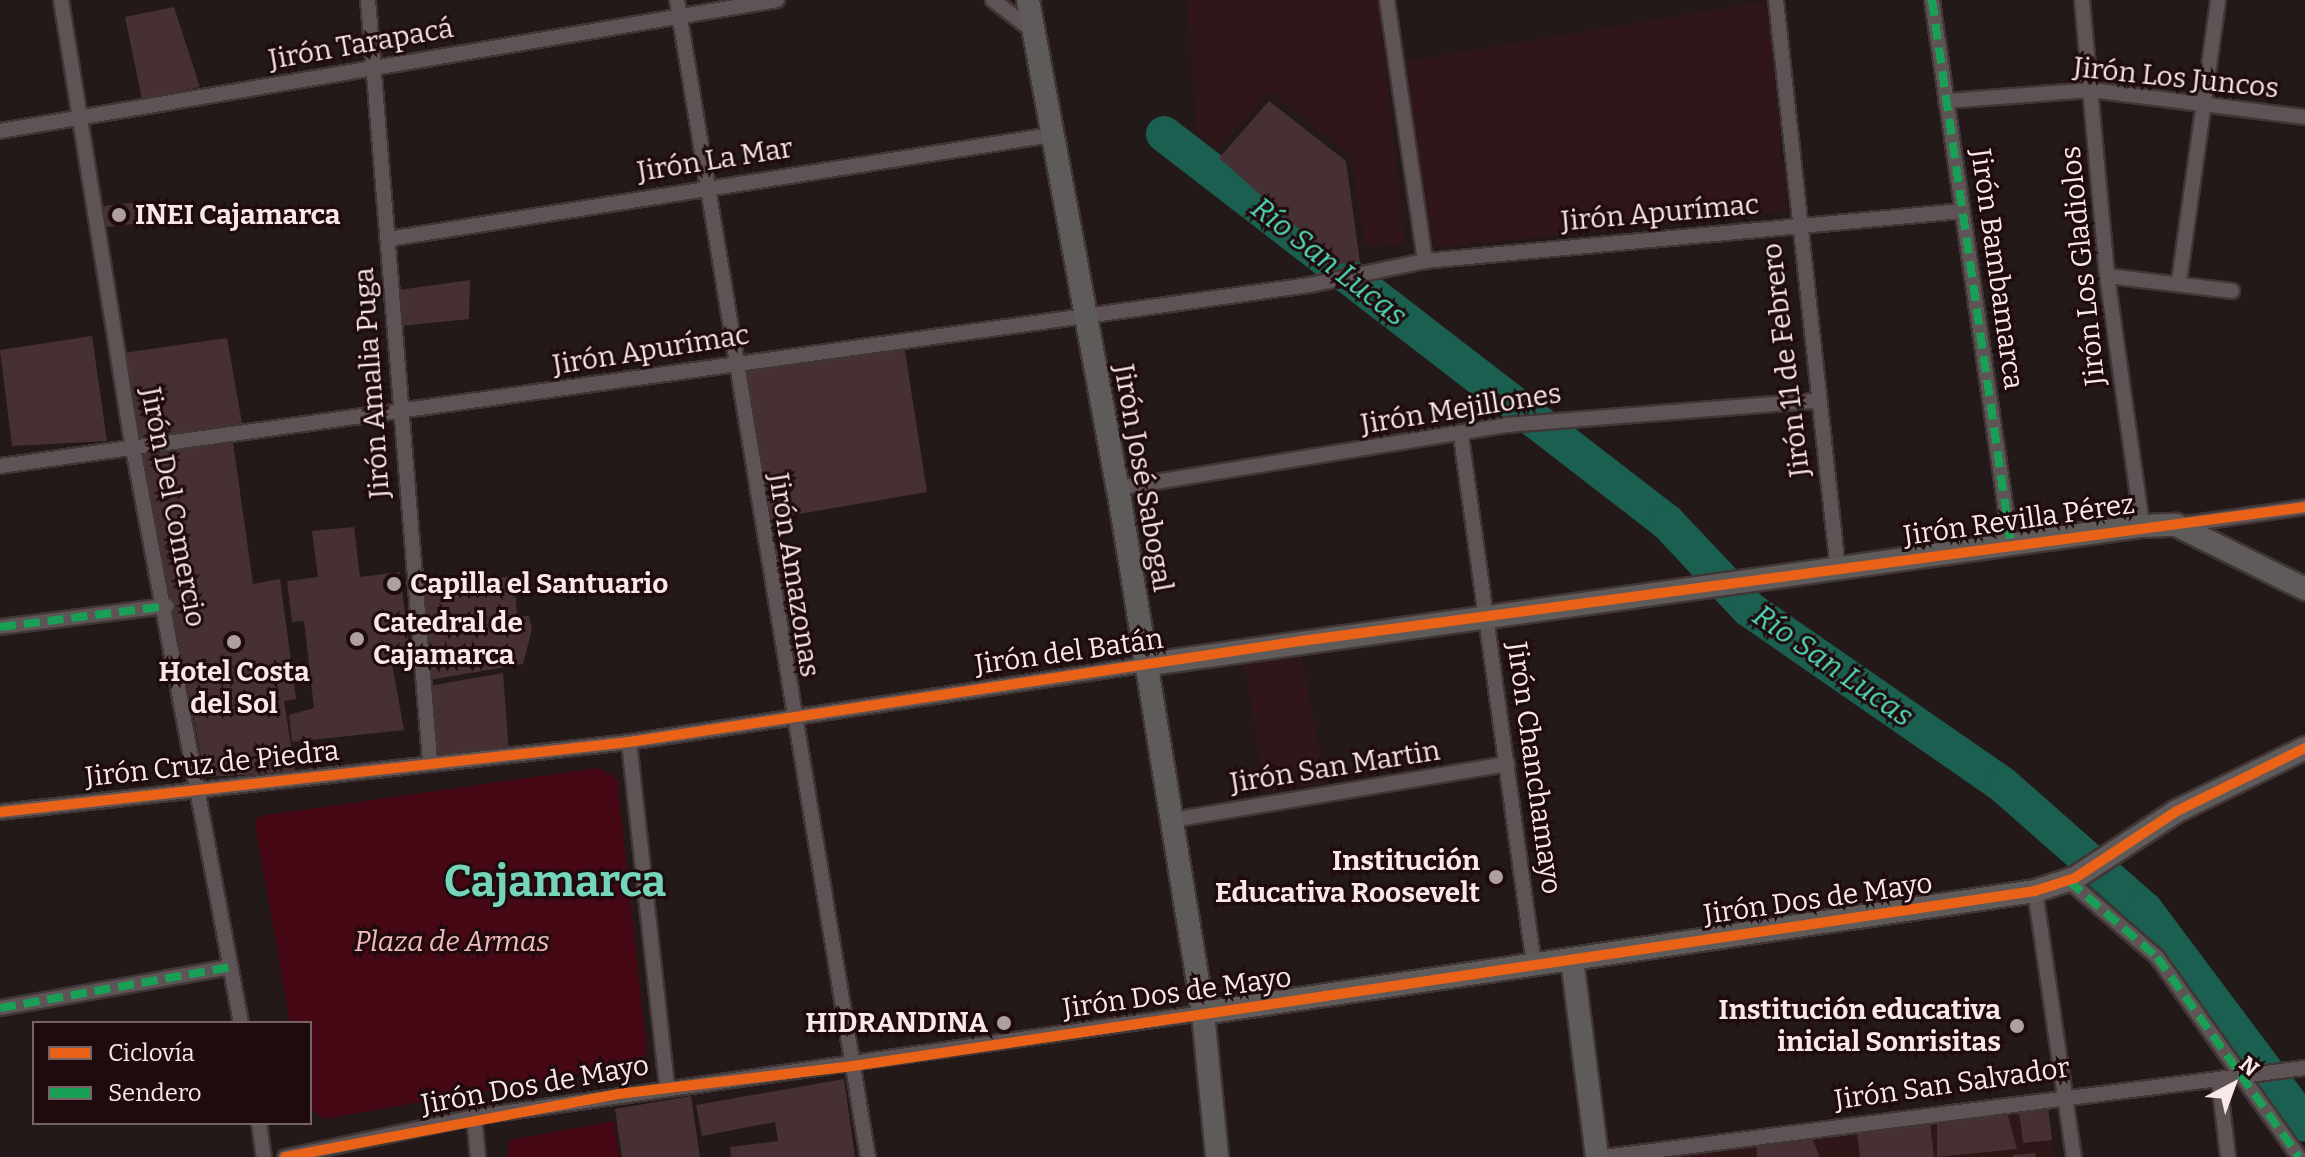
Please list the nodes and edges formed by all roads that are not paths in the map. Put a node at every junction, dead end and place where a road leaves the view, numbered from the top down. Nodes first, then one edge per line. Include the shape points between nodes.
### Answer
1 (61, 0) edge
2 (368, 0) edge
3 (777, 0) edge
4 (993, 0) edge
5 (1028, 0) edge
6 (1387, 0) edge
7 (1776, 0) edge
8 (1932, 0) edge
9 (2082, 0) edge
10 (2218, 0) edge
11 (678, 7) edge
12 (1032, 30) junction
13 (373, 69) junction
14 (2091, 90) junction
15 (1946, 101) junction
16 (2202, 104) junction
17 (78, 117) junction
18 (2305, 117) edge
19 (0, 131) edge
20 (1051, 135) junction
21 (703, 188) junction
22 (1962, 211) junction
23 (1797, 226) junction
24 (388, 239) junction
25 (1425, 261) junction
26 (2107, 276) junction
27 (2179, 282) junction
28 (2232, 291) dead end
29 (1083, 313) junction
30 (733, 362) junction
31 (1815, 401) junction
32 (399, 412) junction
33 (1461, 436) junction
34 (133, 448) junction
35 (0, 466) edge
36 (1118, 488) junction
37 (2305, 507) edge
38 (2176, 525) junction
39 (2142, 526) junction
40 (2011, 545) junction
41 (1838, 570) junction
42 (1714, 587) joint
43 (2305, 589) edge
44 (167, 606) junction
45 (1488, 618) junction
46 (0, 627) edge
47 (1143, 665) junction
48 (791, 715) junction
49 (629, 742) junction
50 (2305, 748) edge
51 (430, 761) junction
52 (1507, 764) junction
53 (199, 790) junction
54 (0, 812) edge
55 (1172, 820) junction
56 (2072, 880) junction
57 (2035, 891) junction
58 (1572, 959) junction
59 (1534, 965) junction
60 (230, 967) junction
61 (0, 1008) edge
62 (1203, 1013) junction
63 (241, 1021) edge
64 (853, 1066) junction
65 (2302, 1067) edge
66 (2246, 1073) junction
67 (2219, 1080) junction
68 (667, 1088) junction
69 (2066, 1095) junction
70 (474, 1117) junction
71 (259, 1125) edge
72 (264, 1157) edge
73 (285, 1157) edge
74 (478, 1157) edge
75 (868, 1157) edge
76 (1217, 1157) edge
77 (1597, 1157) edge
78 (1605, 1157) edge
79 (2074, 1157) edge
80 (2228, 1157) edge
81 (2299, 1157) edge

1 - 17 street, Jirón Del Comercio
2 - 13 street, Jirón Amalia Puga
3 - 11 street, Jirón Tarapacá
4 - 12 street
5 - 12 street, Jirón José Sabogal
6 - 25 street
7 - 23 street, Jirón 11 de Febrero
8 - 15 street, Jirón Bambamarca
9 - 14 street, Jirón Los Gladiolos
10 - 16 street
11 - 13 street, Jirón Tarapacá
11 - 21 street, Jirón Amazonas
12 - 20 street, Jirón José Sabogal
13 - 17 street, Jirón Tarapacá
13 - 24 street, Jirón Amalia Puga
14 - 15 street, Jirón Los Juncos
14 - 16 street, Jirón Los Juncos
14 - 26 street, Jirón Los Gladiolos
15 - 22 street, Jirón Bambamarca
16 - 18 street, Jirón Los Juncos
16 - 27 street
17 - 19 street, Jirón Tarapacá
17 - 34 street, Jirón Del Comercio
20 - 21 street, Jirón La Mar
20 - 29 street, Jirón José Sabogal
21 - 24 street, Jirón La Mar
21 - 30 street, Jirón Amazonas
22 - 23 street, Jirón Apurímac
22 - 40 street, Jirón Bambamarca
23 - 25 street, Jirón Apurímac
23 - 31 street, Jirón 11 de Febrero
24 - 32 street, Jirón Amalia Puga
25 - 29 street, Jirón Apurímac via 1310,285
26 - 27 street
26 - 39 street, Jirón Los Gladiolos
27 - 28 street
29 - 30 street, Jirón Apurímac
29 - 36 street, Jirón José Sabogal
30 - 32 street, Jirón Apurímac
30 - 48 street, Jirón Amazonas
31 - 33 street, Jirón Mejillones via 1566,419
31 - 41 street, Jirón 11 de Febrero
32 - 34 street, Jirón Apurímac
32 - 51 street, Jirón Amalia Puga
33 - 36 street, Jirón Mejillones
33 - 45 street, Jirón Chanchamayo
34 - 35 street, Jirón Apurímac
34 - 44 street, Jirón Del Comercio
36 - 47 street, Jirón José Sabogal
37 - 38 street, Jirón Revilla Pérez
38 - 39 street, Jirón Revilla Pérez
38 - 43 street
39 - 40 street, Jirón Revilla Pérez
40 - 41 street, Jirón Revilla Pérez
41 - 42 street, Jirón Revilla Pérez
42 - 45 street, Jirón del Batán
44 - 46 street
44 - 53 street, Jirón Del Comercio
45 - 47 street, Jirón del Batán
45 - 52 street, Jirón Chanchamayo
47 - 48 street, Jirón del Batán
47 - 55 street, Jirón José Sabogal
48 - 49 street, Jirón del Batán
48 - 64 street, Jirón Amazonas
49 - 51 street, Jirón del Batán
49 - 68 street
50 - 56 street via 2103,855
51 - 53 street, Jirón Cruz de Piedra
52 - 55 street, Jirón San Martin
52 - 59 street, Jirón Chanchamayo
53 - 54 street, Jirón Cruz de Piedra
53 - 60 street, Jirón Del Comercio
55 - 62 street, Jirón José Sabogal
56 - 57 street, Jirón Dos de Mayo
56 - 66 street via 2157,957
57 - 58 street, Jirón Dos de Mayo
57 - 69 street
58 - 59 street, Jirón Dos de Mayo
58 - 77 street
59 - 62 street, Jirón Dos de Mayo
60 - 61 street
60 - 63 street, Jirón Del Comercio
62 - 64 street, Jirón Dos de Mayo
62 - 76 street, Jirón José Sabogal
64 - 68 street, Jirón Dos de Mayo
64 - 75 street, Jirón Amazonas
65 - 66 street, Jirón San Salvador
66 - 67 street, Jirón San Salvador
66 - 81 street
67 - 69 street, Jirón San Salvador
67 - 80 street
68 - 70 street, Jirón Dos de Mayo
69 - 78 street, Jirón San Salvador
69 - 79 street
70 - 73 street, Jirón Dos de Mayo
70 - 74 street
71 - 72 street

